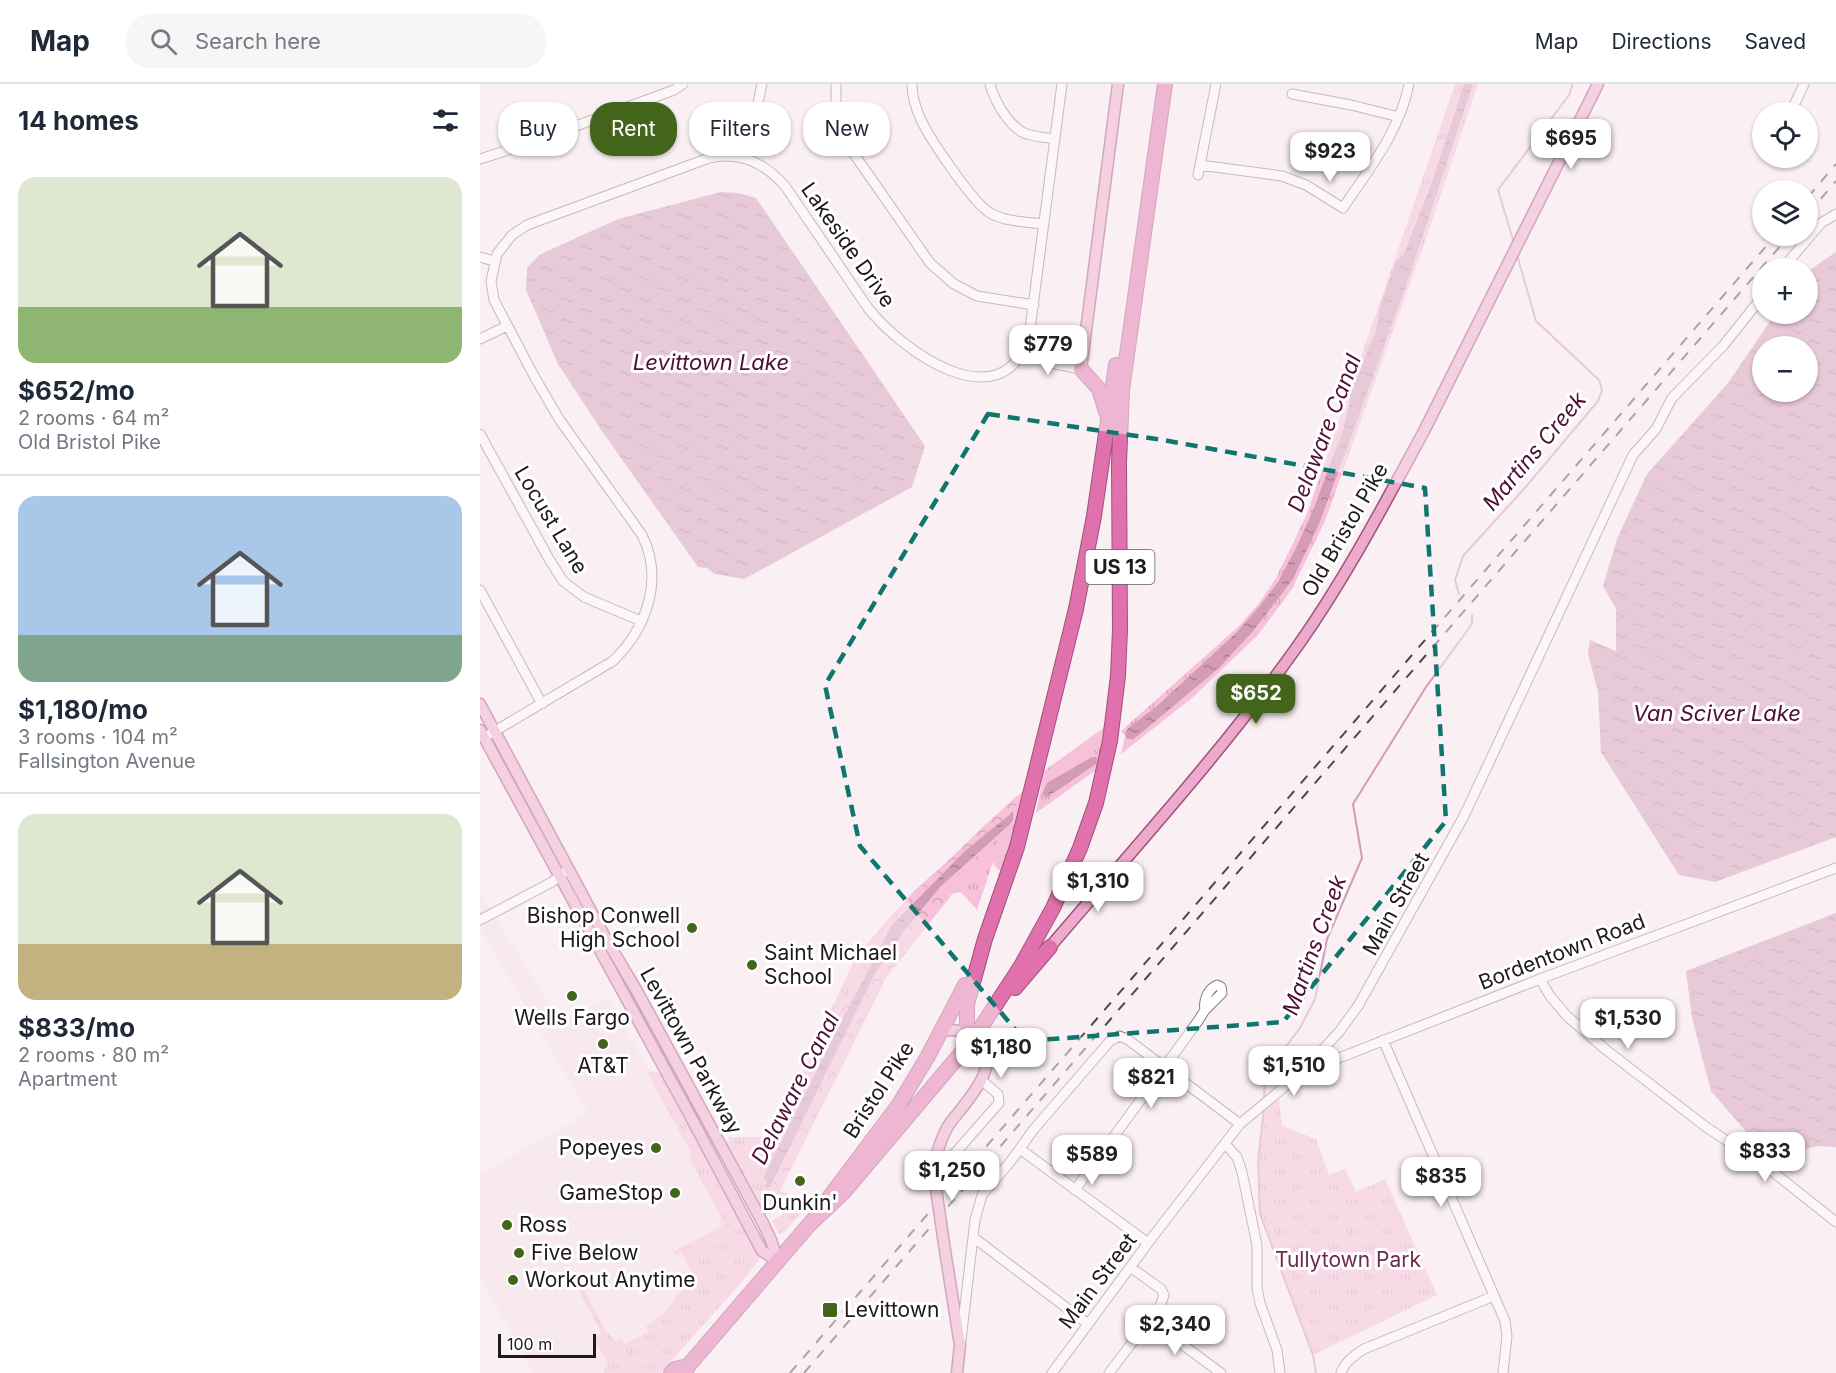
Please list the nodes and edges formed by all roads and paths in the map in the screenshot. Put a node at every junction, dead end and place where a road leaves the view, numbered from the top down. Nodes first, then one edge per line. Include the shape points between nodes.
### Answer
1 (683, 84) edge
2 (762, 84) edge
3 (836, 84) edge
4 (912, 84) edge
5 (990, 84) edge
6 (1062, 84) edge
7 (1118, 84) edge
8 (1156, 84) edge
9 (1165, 84) edge
10 (1216, 84) edge
11 (1409, 84) edge
12 (1598, 84) edge
13 (1804, 84) edge
14 (1292, 94) dead end
15 (1796, 102) edge
16 (1399, 117) junction
17 (1055, 139) junction
18 (480, 159) edge
19 (746, 159) junction
20 (1836, 214) edge
21 (1044, 224) junction
22 (480, 257) edge
23 (1791, 258) edge
24 (494, 261) junction
25 (1034, 305) junction
26 (1752, 310) edge
27 (507, 326) junction
28 (480, 339) edge
29 (1025, 349) junction
30 (1081, 369) junction
31 (1107, 427) junction
32 (480, 434) edge
33 (480, 590) edge
34 (641, 621) junction
35 (480, 704) edge
36 (542, 704) junction
37 (495, 731) junction
38 (482, 734) edge
39 (1836, 868) edge
40 (570, 870) junction
41 (559, 876) junction
42 (480, 920) edge
43 (985, 939) junction
44 (1050, 947) joint
45 (1540, 979) junction
46 (1205, 1010) dead end
47 (984, 1023) junction
48 (942, 1031) junction
49 (974, 1038) junction
50 (1383, 1040) junction
51 (957, 1059) junction
52 (987, 1060) junction
53 (1164, 1067) junction
54 (1302, 1073) junction
55 (981, 1080) junction
56 (1240, 1124) junction
57 (1225, 1144) junction
58 (1020, 1149) junction
59 (918, 1180) dead end
60 (1075, 1190) junction
61 (1836, 1222) edge
62 (810, 1224) junction
63 (973, 1238) junction
64 (1148, 1243) junction
65 (778, 1262) junction
66 (1130, 1267) junction
67 (1494, 1296) junction
68 (1151, 1318) junction
69 (1088, 1324) junction
70 (960, 1345) junction
71 (687, 1369) edge
72 (1280, 1372) edge
73 (671, 1373) edge
74 (957, 1373) edge
75 (1052, 1373) edge
76 (1109, 1373) edge
77 (1221, 1373) edge
78 (1341, 1373) edge
79 (1503, 1373) edge

1 - 18 street
2 - 19 street
3 - 25 street via 836,111 846,141 930,263 954,284 977,296
4 - 21 street via 921,121 975,201 996,216
5 - 17 street via 1016,128 1029,135
6 - 17 street
7 - 30 main road
8 - 31 highway, US 13
9 - 47 highway, US 13 via 1122,390 1120,629 1110,741 1096,803 1072,869 1037,938
10 - 16 street via 1199,170 1282,176 1306,185 1343,208
11 - 16 street
12 - 44 main road, Old Bristol Pike via 1424,431 1309,630 1260,697
13 - 15 street
14 - 16 street
17 - 21 street
19 - 24 street, Lakeside Drive via 710,158 527,225 506,241
19 - 29 street, Lakeside Drive via 778,178 873,314 910,347 951,371 982,378 1010,368
20 - 23 street via 1821,223
21 - 25 street
22 - 24 street
24 - 27 street via 492,288
25 - 29 street
26 - 54 street, Main Street via 1672,398 1656,429 1633,455 1464,816 1351,1017
27 - 28 street
27 - 34 street via 564,426 647,546 652,588
29 - 30 street via 1055,364
30 - 31 highway via 1101,394
31 - 43 highway, US 13 via 1076,609 1020,837
32 - 34 street, Locust Lane via 563,580 584,597
33 - 36 street
34 - 36 street via 613,661
35 - 37 main road, Levittown Parkway
36 - 37 street
37 - 38 street
37 - 40 main road, Levittown Parkway
38 - 41 main road, Levittown Parkway
39 - 45 street, Bordentown Road
40 - 41 street
40 - 65 main road, Levittown Parkway via 763,1223
41 - 42 street
41 - 65 main road, Levittown Parkway via 762,1251
43 - 48 highway, Bristol Pike / US 13
43 - 49 highway via 966,1010
44 - 47 highway
45 - 50 street, Bordentown Road
45 - 61 street via 1573,1021 1706,1127 1768,1168
46 - 53 street
47 - 49 highway, US 13
48 - 49 main road via 959,1030
48 - 62 highway, Bristol Pike / US 13 via 886,1123
49 - 51 highway, Bristol Pike / US 13
49 - 52 main road via 982,1045
50 - 54 street, Bordentown Road
50 - 67 street
51 - 52 highway via 972,1053
51 - 62 highway, Bristol Pike / US 13 via 842,1194
52 - 55 main road
53 - 56 street
53 - 58 street via 1122,1036 1116,1036
53 - 60 street
54 - 56 street, Main Street
55 - 59 street via 998,1094 999,1103 956,1152
55 - 70 main road, bridge via 948,1128 935,1161 934,1182
56 - 57 street, Main Street
57 - 64 street, Main Street
57 - 72 street via 1240,1162 1257,1245 1257,1288
58 - 60 street
58 - 63 street via 982,1195
60 - 64 street
62 - 65 highway, Bristol Pike / US 13
63 - 69 street
63 - 70 street
64 - 66 street, Main Street
65 - 71 highway, Bristol Pike / US 13
66 - 68 street via 1163,1291 1164,1298
66 - 69 street, Main Street
67 - 78 street via 1364,1349 1344,1365
67 - 79 street via 1507,1330
68 - 76 street
68 - 77 street via 1160,1329
69 - 75 street, Main Street
70 - 74 main road
71 - 73 highway, Bristol Pike / US 13

